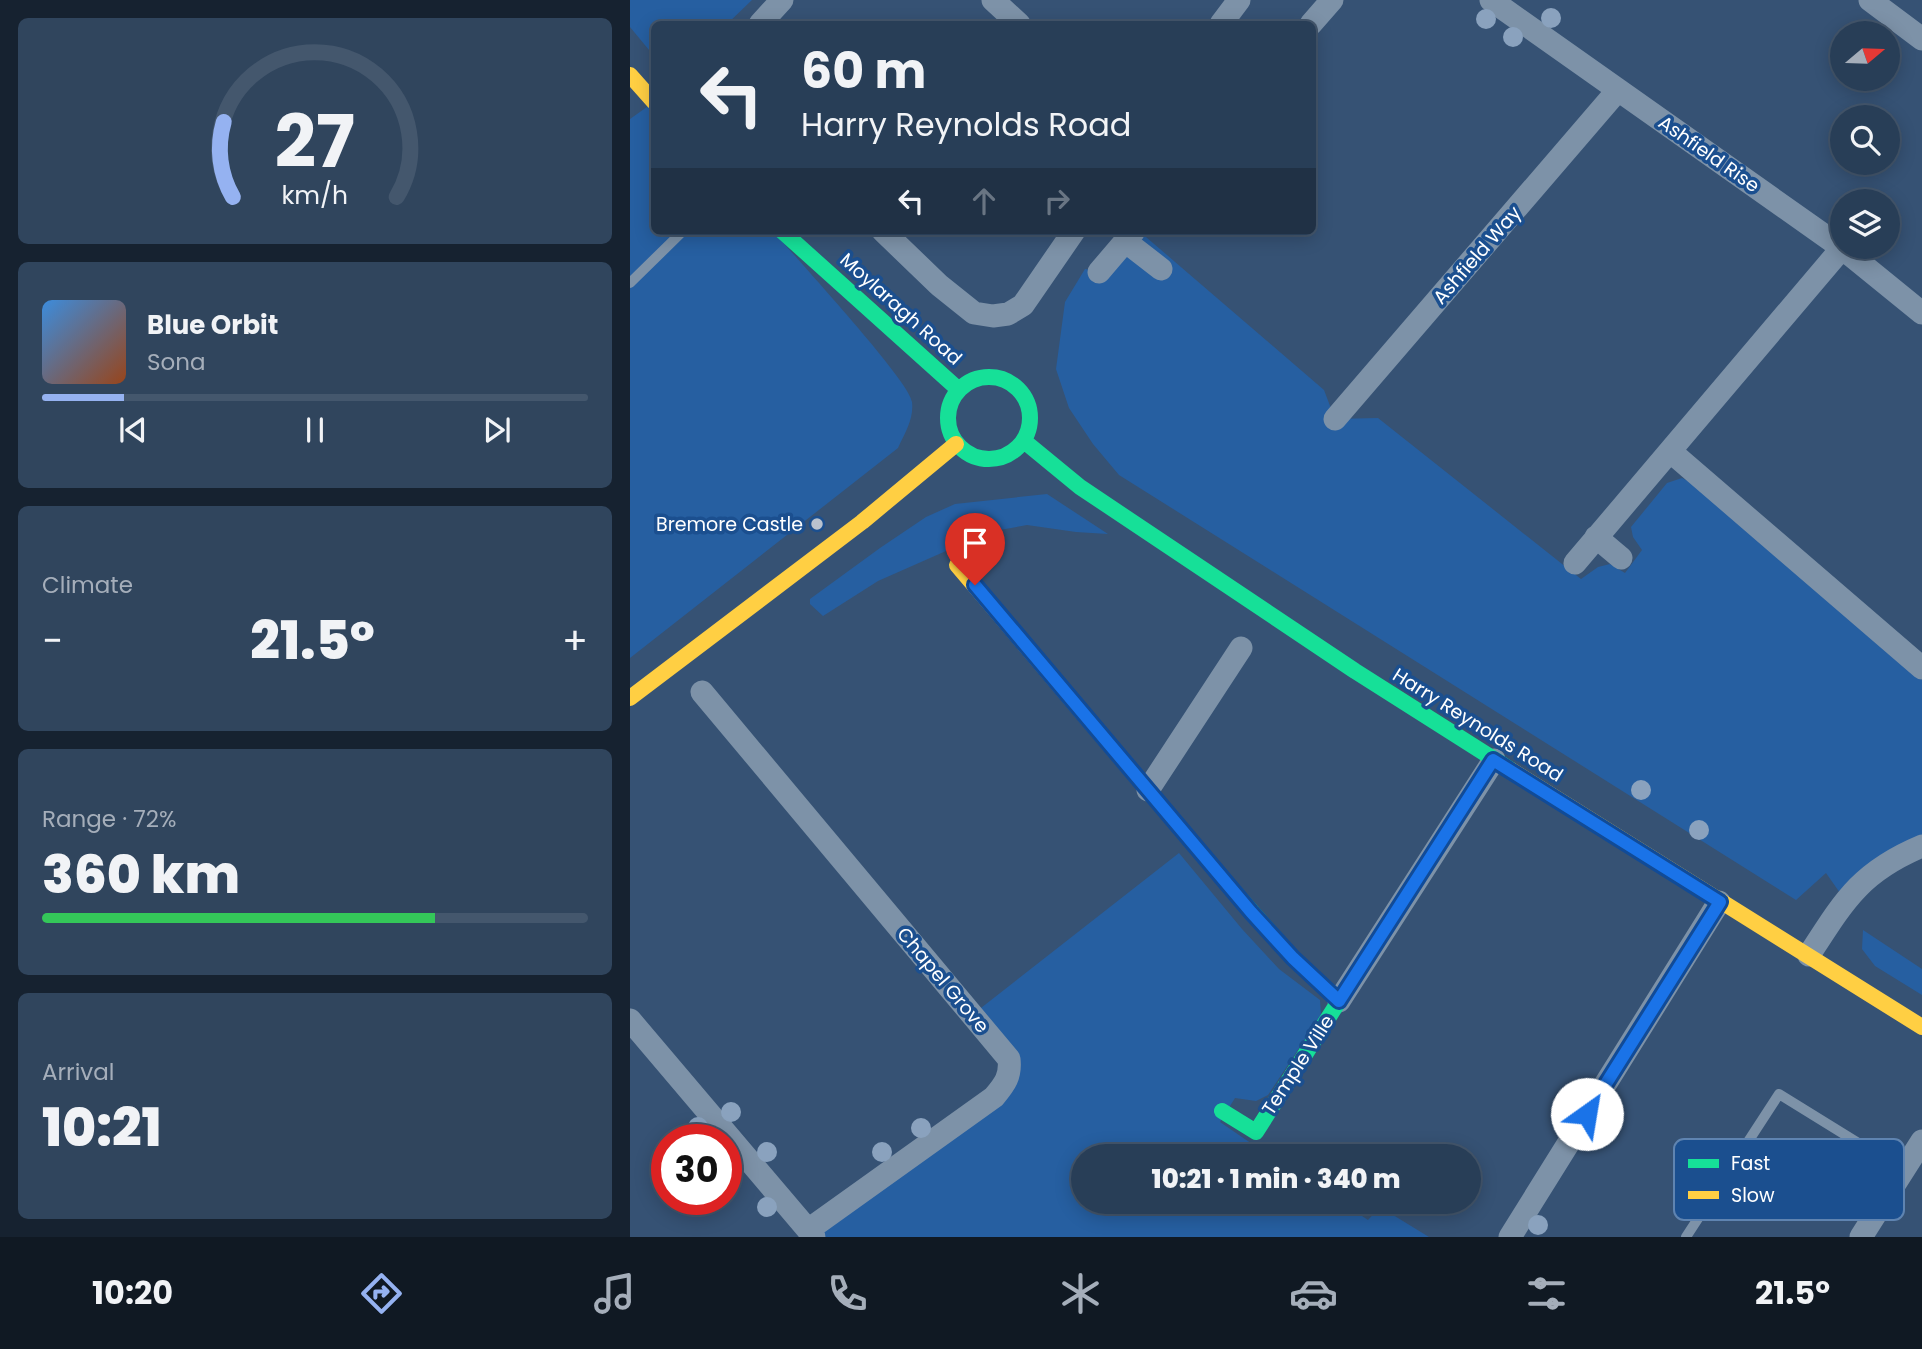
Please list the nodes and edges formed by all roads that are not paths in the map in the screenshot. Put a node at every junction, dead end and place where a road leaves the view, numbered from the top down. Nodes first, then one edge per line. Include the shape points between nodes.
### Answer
1 (782, 0) edge
2 (993, 0) edge
3 (1239, 0) edge
4 (1332, 0) edge
5 (1491, 0) edge
6 (1870, 0) edge
7 (763, 21) edge
8 (1016, 21) edge
9 (1224, 21) edge
10 (1314, 21) edge
11 (1922, 39) edge
12 (630, 75) edge
13 (1618, 90) junction
14 (651, 99) edge
15 (679, 235) edge
16 (786, 235) edge
17 (887, 235) edge
18 (1071, 235) edge
19 (1129, 236) edge
20 (1830, 240) edge
21 (1833, 259) edge
22 (1856, 259) edge
23 (1161, 269) dead end
24 (1099, 272) dead end
25 (630, 283) edge
26 (1922, 313) edge
27 (959, 390) junction
28 (1335, 419) dead end
29 (1024, 441) junction
30 (956, 443) junction
31 (1670, 451) junction
32 (1596, 537) junction
33 (1621, 558) dead end
34 (1575, 563) dead end
35 (957, 565) dead end
36 (1241, 648) dead end
37 (1922, 668) edge
38 (702, 692) dead end
39 (630, 698) edge
40 (1493, 760) junction
41 (1148, 790) junction
42 (1922, 846) edge
43 (1720, 902) junction
44 (1808, 955) junction
45 (1339, 1001) junction
46 (630, 1020) edge
47 (1922, 1027) edge
48 (1222, 1111) dead end
49 (1750, 1139) edge
50 (1852, 1139) edge
51 (1922, 1141) edge
52 (1904, 1167) edge
53 (1697, 1220) edge
54 (1871, 1220) edge
55 (811, 1233) edge
56 (1510, 1237) edge
57 (1686, 1237) edge
58 (1861, 1237) edge

1 - 7 street
2 - 8 street
3 - 9 street
4 - 10 street
5 - 13 street, Ashfield Rise
6 - 11 street
12 - 14 street
13 - 20 street, Ashfield Rise
13 - 28 street, Ashfield Way
15 - 25 lane
16 - 27 street, Moylaragh Road
17 - 18 street via 974,313 993,316 1008,314 1023,304
19 - 23 street
19 - 24 street
21 - 31 street
22 - 26 street, Ashfield Rise
27 - 29 street via 969,382 993,377 1016,387 1029,407
27 - 30 street via 948,411
29 - 30 street via 1015,451 991,460 966,453
29 - 40 street, Harry Reynolds Road via 1080,487
30 - 39 street via 862,522
31 - 32 street
31 - 37 street
32 - 33 street
32 - 34 street
35 - 41 street, Temple Ville
36 - 41 street
38 - 55 street, Chapel Grove via 1009,1059 1006,1084 993,1097
40 - 43 street, Harry Reynolds Road
40 - 45 street, Temple Ville
41 - 45 street, Temple Ville via 1276,940
42 - 44 street via 1870,873 1845,900
43 - 44 street, Harry Reynolds Road
43 - 56 street
44 - 47 street, Harry Reynolds Road
45 - 48 street, Temple Ville via 1256,1132
46 - 55 street
49 - 50 lane via 1779,1094
51 - 52 street
53 - 57 lane
54 - 58 street

